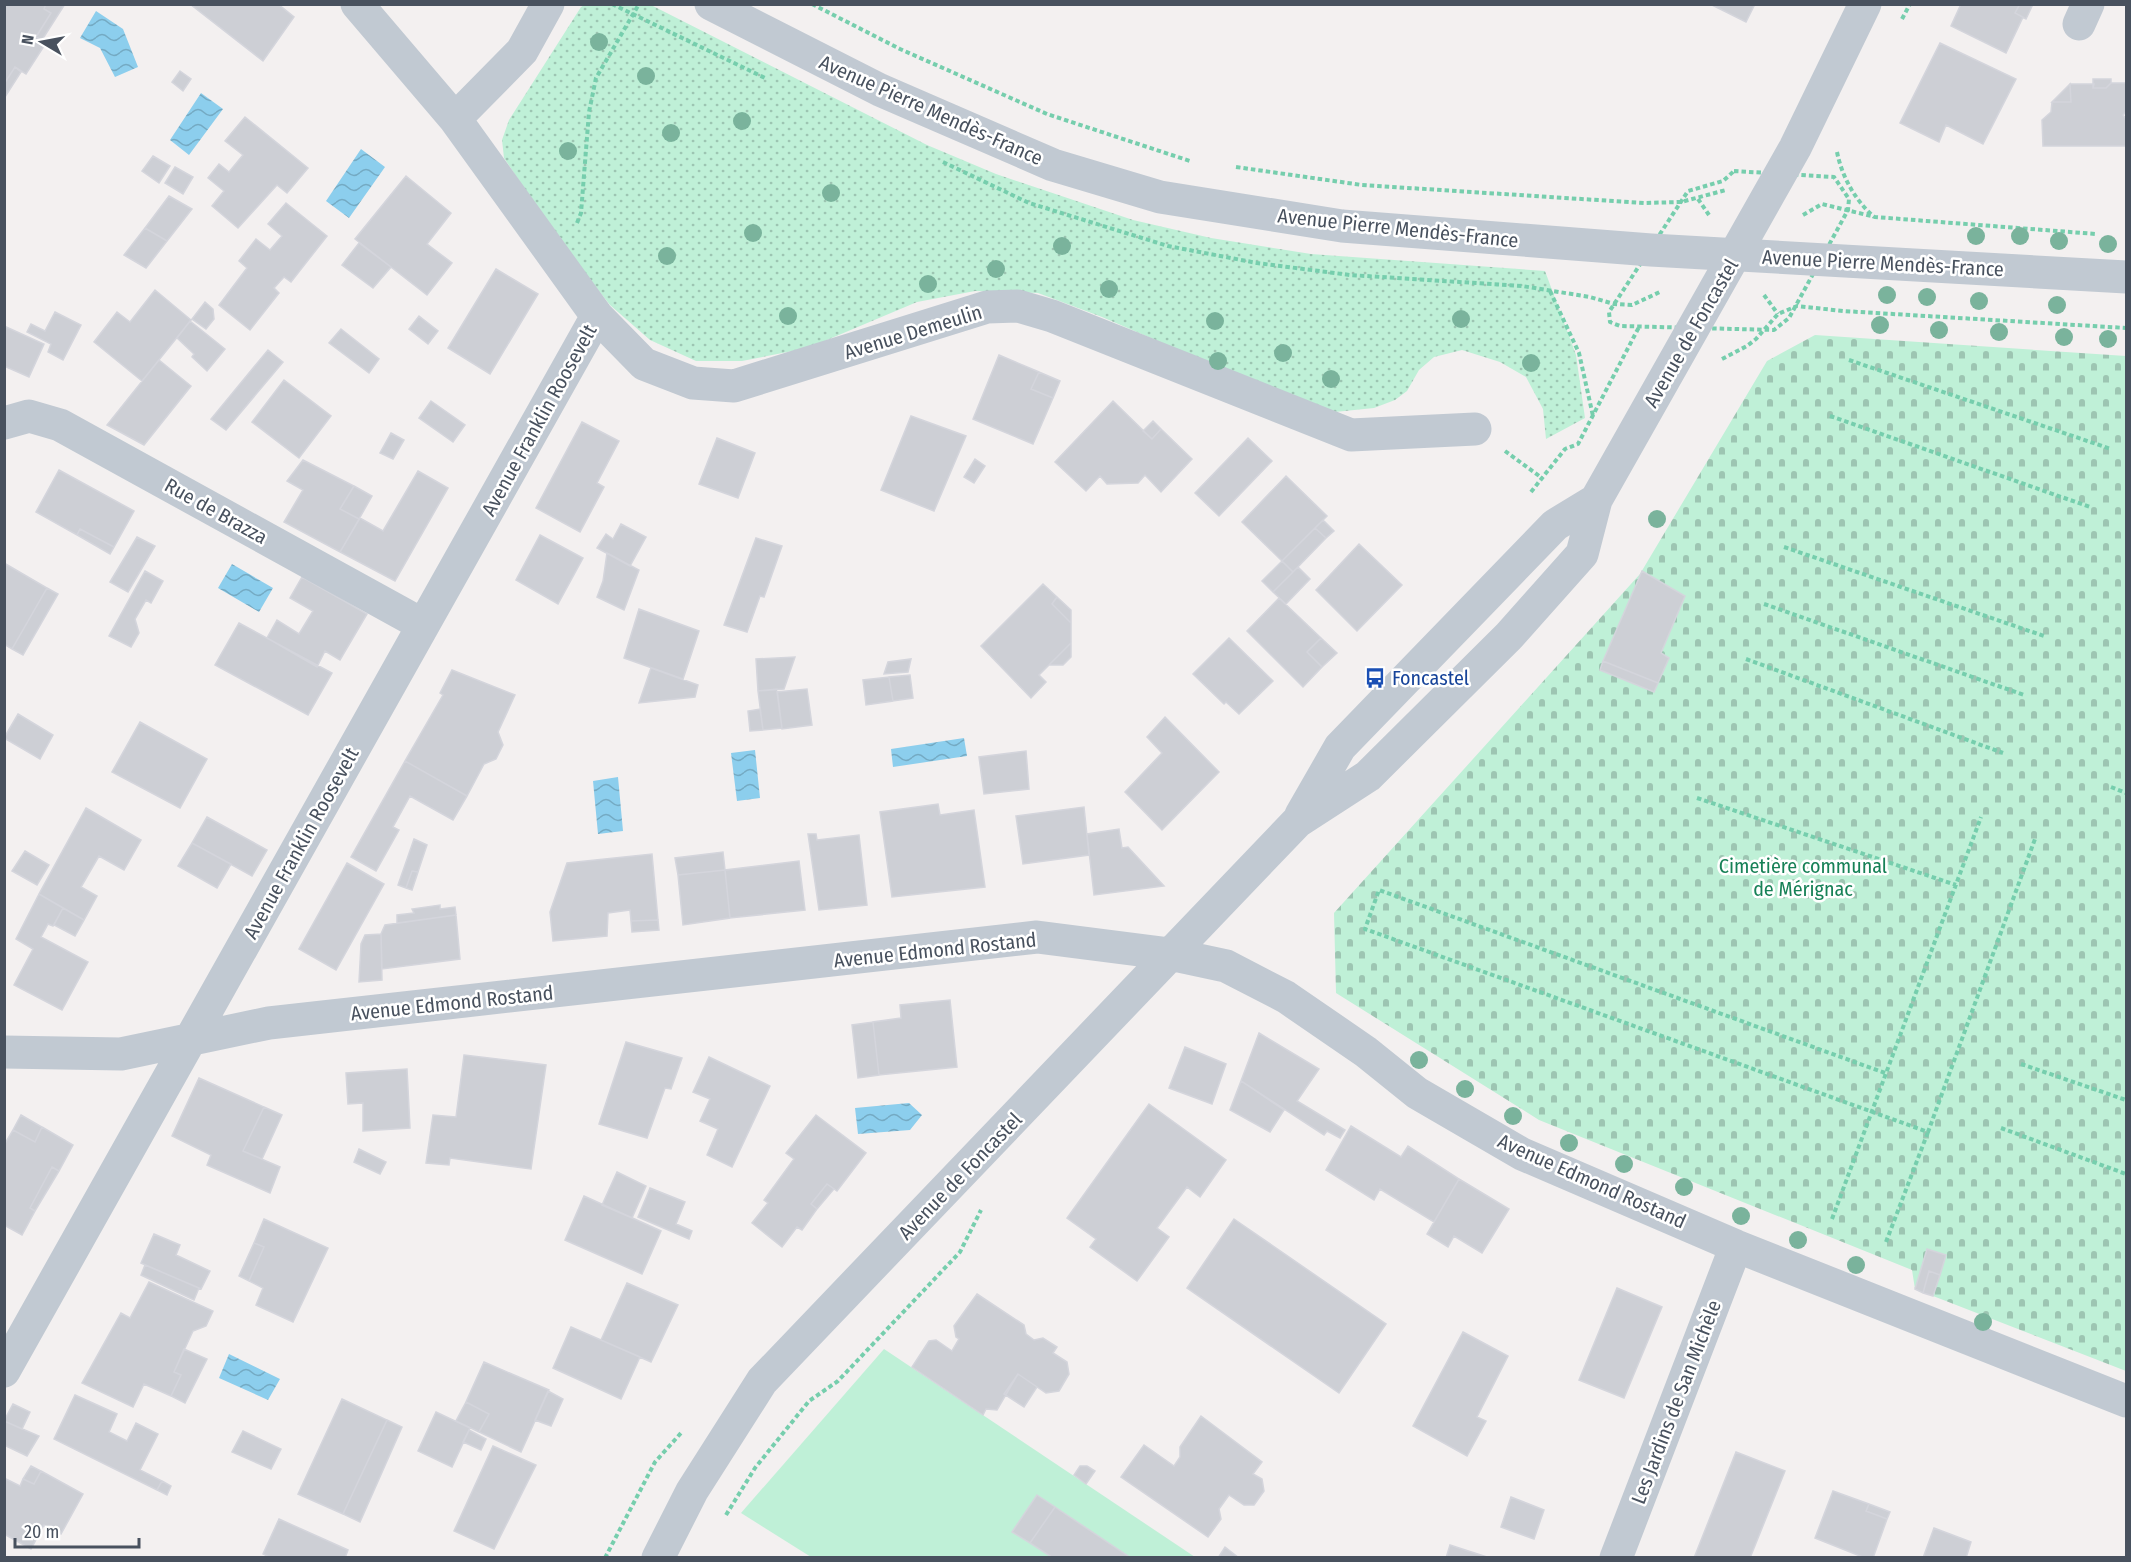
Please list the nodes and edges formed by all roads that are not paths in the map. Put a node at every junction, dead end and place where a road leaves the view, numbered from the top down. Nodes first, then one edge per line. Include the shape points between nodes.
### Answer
1 (357, 4) edge
2 (548, 4) edge
3 (711, 4) edge
4 (1865, 4) edge
5 (455, 119) junction
6 (1735, 255) junction
7 (2127, 277) edge
8 (597, 316) junction
9 (4, 423) edge
10 (1475, 429) road end
11 (423, 626) junction
12 (1170, 954) junction
13 (191, 1039) junction
14 (4, 1052) edge
15 (1736, 1246) junction
16 (4, 1371) edge
17 (2127, 1401) edge
18 (658, 1557) edge
19 (1616, 1557) edge

1 - 5 street, Avenue Demeulin
2 - 5 street via 522,51
3 - 6 street, Avenue Pierre Mendès-France via 934,114 1053,165 1160,197 1342,226
4 - 6 street, Avenue de Foncastel via 1795,148
5 - 8 street, Avenue Demeulin
6 - 7 street, Avenue Pierre Mendès-France
6 - 12 street, Avenue de Foncastel via 1602,491 1555,525 1340,747 1297,822
8 - 10 street, Avenue Demeulin via 644,364 693,383 734,386 987,307 1018,306 1351,435
8 - 11 street, Avenue Franklin Roosevelt
9 - 11 street, Rue de Brazza via 29,416 60,424
11 - 13 street, Avenue Franklin Roosevelt
12 - 13 street, Avenue Edmond Rostand via 1036,937 269,1023
12 - 15 street, Avenue Edmond Rostand via 1226,966 1286,998 1366,1052 1417,1093 1522,1154
12 - 18 street, Avenue de Foncastel via 762,1381 692,1491
13 - 14 street, Avenue Edmond Rostand via 121,1054
13 - 16 street, Avenue Franklin Roosevelt
15 - 17 street, Avenue Edmond Rostand
15 - 19 street, Les Jardins de San Michèle

